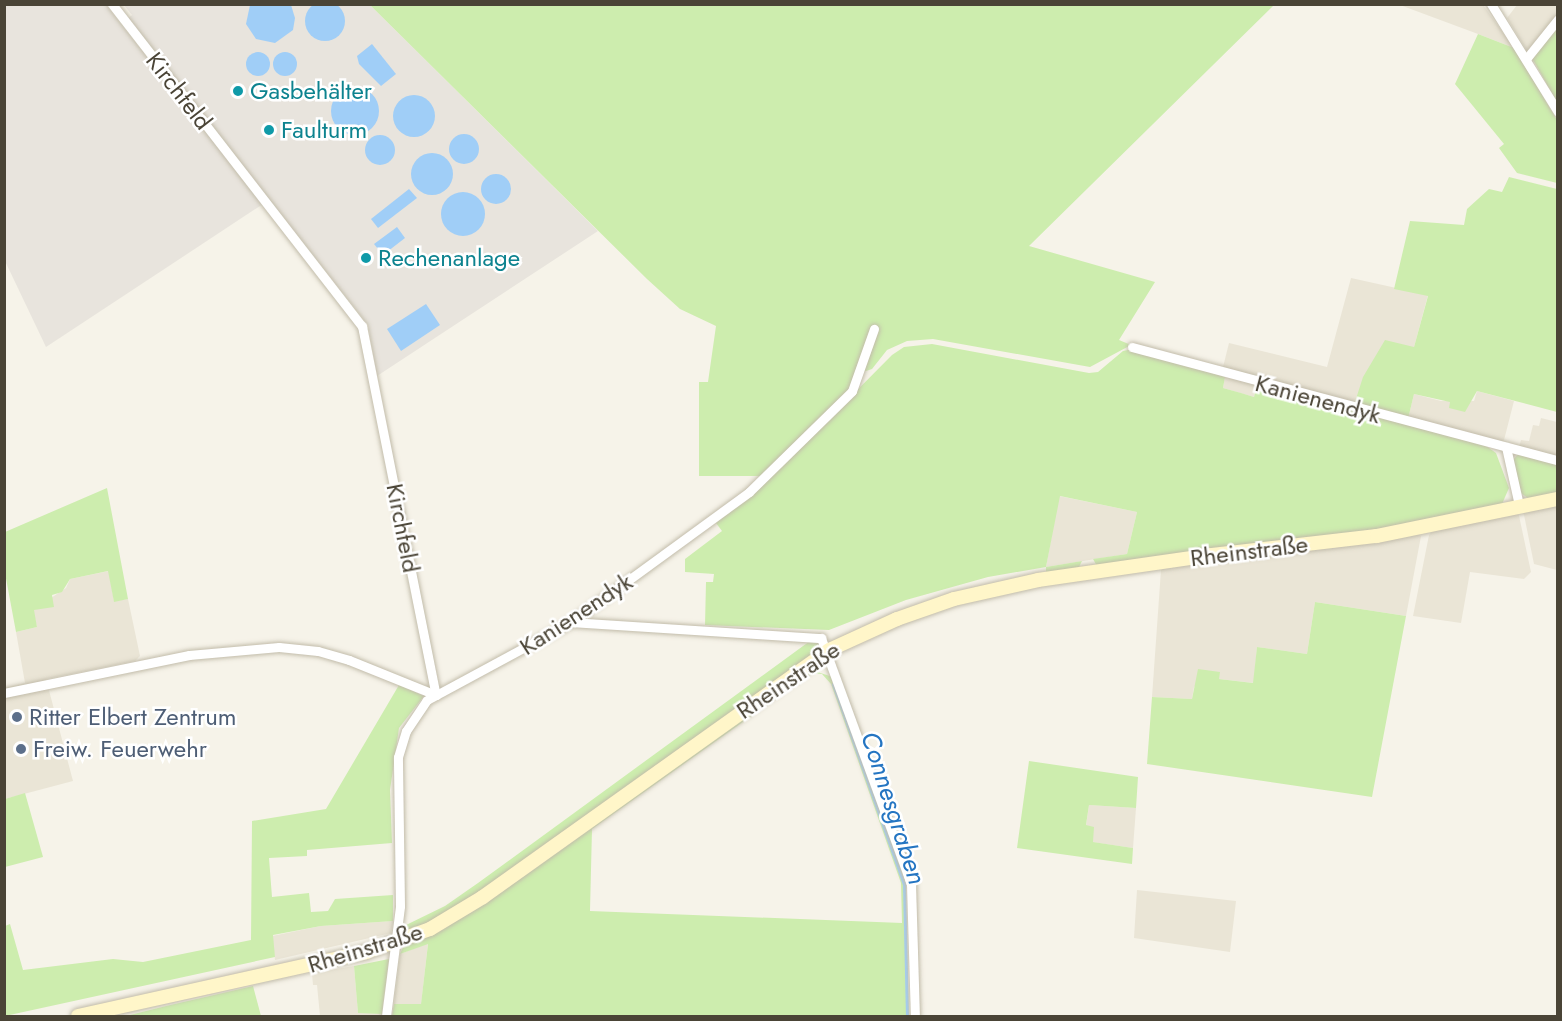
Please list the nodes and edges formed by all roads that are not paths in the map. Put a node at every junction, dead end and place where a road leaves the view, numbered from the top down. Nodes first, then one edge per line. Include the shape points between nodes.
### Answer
1 (112, 4) edge
2 (1491, 4) edge
3 (1557, 19) edge
4 (1526, 59) junction
5 (1557, 112) edge
6 (874, 329) dead end
7 (1132, 347) dead end
8 (1506, 447) junction
9 (1557, 460) edge
10 (1557, 499) edge
11 (1519, 505) junction
12 (571, 622) junction
13 (828, 650) junction
14 (4, 693) edge
15 (436, 695) junction
16 (396, 943) junction
17 (78, 1017) edge
18 (386, 1017) edge
19 (915, 1017) edge

1 - 15 street, Kirchfeld via 362,326
2 - 4 street
3 - 4 street
4 - 5 street
6 - 12 street, Kanienendyk via 852,391 812,434 726,510
7 - 8 street, Kanienendyk
8 - 9 street, Kanienendyk
8 - 11 street
10 - 11 main road, Rheinstraße
11 - 13 main road, Rheinstraße via 1377,536 1038,580 944,603
12 - 13 street via 813,635 821,638
12 - 15 street, Kanienendyk
13 - 16 main road, Rheinstraße via 483,897 430,929
13 - 19 street via 911,884
14 - 15 street via 189,655 279,647 318,651 349,660
15 - 16 street, Kanienendyk via 427,700 406,731 398,757 400,906
16 - 17 main road, Rheinstraße
16 - 18 street, Kanienendyk

